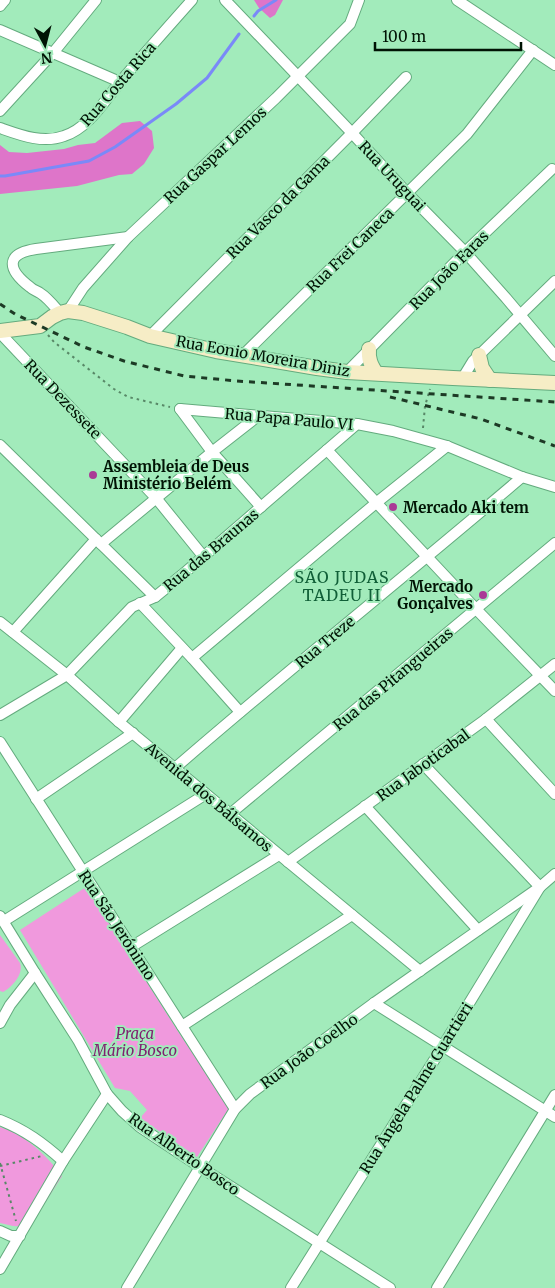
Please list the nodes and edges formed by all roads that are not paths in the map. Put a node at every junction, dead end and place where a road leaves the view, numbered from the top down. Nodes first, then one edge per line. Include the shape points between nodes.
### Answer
1 (5, 0) edge
2 (96, 0) edge
3 (192, 0) edge
4 (225, 0) edge
5 (359, 0) edge
6 (457, 0) edge
7 (0, 6) edge
8 (0, 30) edge
9 (533, 50) junction
10 (52, 52) junction
11 (555, 65) edge
12 (297, 76) junction
13 (406, 77) dead end
14 (120, 82) junction
15 (0, 111) edge
16 (0, 128) edge
17 (352, 133) junction
18 (552, 169) dead end
19 (408, 194) junction
20 (128, 237) junction
21 (465, 252) junction
22 (555, 281) edge
23 (64, 312) junction
24 (520, 314) junction
25 (0, 332) edge
26 (150, 336) junction
27 (369, 349) junction
28 (479, 355) junction
29 (242, 356) junction
30 (555, 356) edge
31 (347, 372) junction
32 (376, 373) junction
33 (462, 379) junction
34 (490, 380) junction
35 (553, 381) edge
36 (258, 416) junction
37 (357, 424) junction
38 (447, 446) junction
39 (327, 450) junction
40 (2, 452) edge
41 (212, 452) junction
42 (522, 477) junction
43 (555, 487) edge
44 (156, 498) junction
45 (376, 503) junction
46 (261, 508) junction
47 (99, 541) junction
48 (555, 543) edge
49 (203, 556) junction
50 (428, 557) junction
51 (155, 597) junction
52 (140, 603) junction
53 (476, 609) junction
54 (0, 622) edge
55 (13, 632) junction
56 (182, 648) junction
57 (192, 658) junction
58 (555, 664) edge
59 (66, 675) junction
60 (540, 675) junction
61 (555, 691) edge
62 (240, 712) junction
63 (0, 715) edge
64 (486, 719) junction
65 (119, 722) junction
66 (133, 733) junction
67 (0, 742) edge
68 (423, 764) junction
69 (175, 768) junction
70 (206, 794) junction
71 (555, 794) edge
72 (36, 799) junction
73 (365, 806) junction
74 (230, 814) junction
75 (279, 855) junction
76 (288, 862) junction
77 (83, 871) junction
78 (555, 874) edge
79 (540, 887) junction
80 (352, 915) junction
81 (2, 918) edge
82 (478, 930) junction
83 (131, 947) junction
84 (420, 971) junction
85 (35, 973) junction
86 (0, 1000) edge
87 (374, 1003) junction
88 (10, 1005) junction
89 (0, 1023) edge
90 (182, 1026) junction
91 (443, 1046) junction
92 (107, 1094) junction
93 (555, 1095) edge
94 (235, 1109) junction
95 (545, 1111) junction
96 (555, 1117) edge
97 (0, 1120) edge
98 (63, 1161) junction
99 (200, 1167) junction
100 (0, 1231) edge
101 (20, 1236) junction
102 (319, 1243) junction
103 (0, 1269) edge
104 (127, 1288) edge
105 (291, 1288) edge
106 (390, 1288) edge
107 (437, 1288) edge

1 - 7 street
2 - 10 street
3 - 14 street, Rua Costa Rica
4 - 12 street, Rua Uruguai
5 - 12 street, Rua Gaspar Lemos via 350,24
6 - 9 street
8 - 10 street
9 - 11 street
9 - 19 street, Rua Frei Caneca via 467,134
10 - 14 street
10 - 15 street
12 - 17 street, Rua Uruguai
12 - 20 street, Rua Gaspar Lemos
13 - 17 street, Rua Vasco da Gama
14 - 16 street, Rua Costa Rica via 83,125 62,137 34,138
17 - 19 street, Rua Uruguai
17 - 26 street, Rua Vasco da Gama
18 - 21 street, Rua João Faras
19 - 21 street, Rua Uruguai
19 - 29 street, Rua Frei Caneca
20 - 23 street, Rua Gaspar Lemos
20 - 23 street via 25,250 16,256 12,261 15,273
21 - 24 street, Rua Uruguai
21 - 27 street, Rua João Faras
22 - 24 street
23 - 25 main road via 40,326
23 - 26 main road, Rua Eonio Moreira Diniz via 83,313
24 - 28 street
24 - 30 street, Rua Uruguai
25 - 44 street, Rua Dezessete
26 - 29 main road, Rua Eonio Moreira Diniz
27 - 31 street, Rua João Faras
27 - 32 main road via 368,357
28 - 33 street
28 - 34 main road
29 - 31 main road, Rua Eonio Moreira Diniz
31 - 32 main road, Rua Eonio Moreira Diniz
32 - 33 main road, Rua Eonio Moreira Diniz
33 - 34 main road, Rua Eonio Moreira Diniz
34 - 35 main road, Rua Eonio Moreira Diniz
36 - 37 street, Rua Papa Paulo VI
36 - 41 street
36 - 41 street, Rua Papa Paulo VI via 180,409
37 - 38 street, Rua Papa Paulo VI
37 - 39 street, Rua das Braunas
38 - 42 street, Rua Papa Paulo VI
38 - 45 street
39 - 45 street
39 - 46 street, Rua das Braunas
40 - 47 street
41 - 44 street
41 - 46 street
42 - 43 street, Rua Papa Paulo VI
42 - 50 street, Rua Treze
44 - 47 street
44 - 49 street, Rua Dezessete
45 - 50 street
45 - 57 street
46 - 49 street, Rua das Braunas
47 - 51 street
47 - 55 street
48 - 53 street, Rua das Pitangueiras
49 - 51 street, Rua das Braunas
50 - 53 street
50 - 62 street, Rua Treze
51 - 52 street, Rua das Braunas
52 - 56 street
52 - 59 street, Rua das Braunas via 132,606
53 - 60 street
53 - 74 street, Rua das Pitangueiras
54 - 55 street, Avenida dos Bálsamos
55 - 59 street, Avenida dos Bálsamos
56 - 57 street
56 - 65 street
57 - 62 street
58 - 60 street, Rua Jaboticabal
59 - 63 street, Rua das Braunas
59 - 65 street, Avenida dos Bálsamos
60 - 61 street
60 - 64 street, Rua Jaboticabal
62 - 69 street, Rua Treze
64 - 68 street, Rua Jaboticabal
64 - 71 street
65 - 66 street, Avenida dos Bálsamos
66 - 69 street, Avenida dos Bálsamos
66 - 72 street
67 - 72 street, Rua São Jerónimo
68 - 73 street, Rua Jaboticabal
68 - 79 street
69 - 70 street, Avenida dos Bálsamos
70 - 74 street, Avenida dos Bálsamos
70 - 77 street
72 - 77 street, Rua São Jerónimo
73 - 76 street, Rua Jaboticabal
73 - 82 street
74 - 75 street, Avenida dos Bálsamos
75 - 76 street, Avenida dos Bálsamos
75 - 83 street
76 - 80 street, Avenida dos Bálsamos
77 - 81 street
77 - 83 street, Rua São Jerónimo
78 - 79 street, Rua João Coelho
79 - 82 street, Rua João Coelho
79 - 91 street, Rua Ângela Palme Guartieri
80 - 84 street, Avenida dos Bálsamos
80 - 90 street
81 - 85 street, Rua Alberto Bosco
82 - 84 street, Rua João Coelho
83 - 90 street, Rua São Jerónimo
84 - 87 street, Rua João Coelho
85 - 88 street
85 - 92 street, Rua Alberto Bosco via 78,1040
86 - 88 street
87 - 91 street
87 - 94 street, Rua João Coelho via 250,1094
88 - 89 street
90 - 94 street, Rua São Jerónimo
91 - 95 street
91 - 102 street, Rua Ângela Palme Guartieri
92 - 98 street
92 - 99 street, Rua Alberto Bosco via 140,1127
93 - 95 street
94 - 99 street, Rua João Coelho
95 - 96 street
95 - 107 street
97 - 98 street via 20,1128
98 - 101 street
99 - 102 street, Rua Alberto Bosco
99 - 104 street, Rua João Coelho
100 - 101 street
101 - 103 street
102 - 105 street, Rua Ângela Palme Guartieri
102 - 106 street, Rua Alberto Bosco

